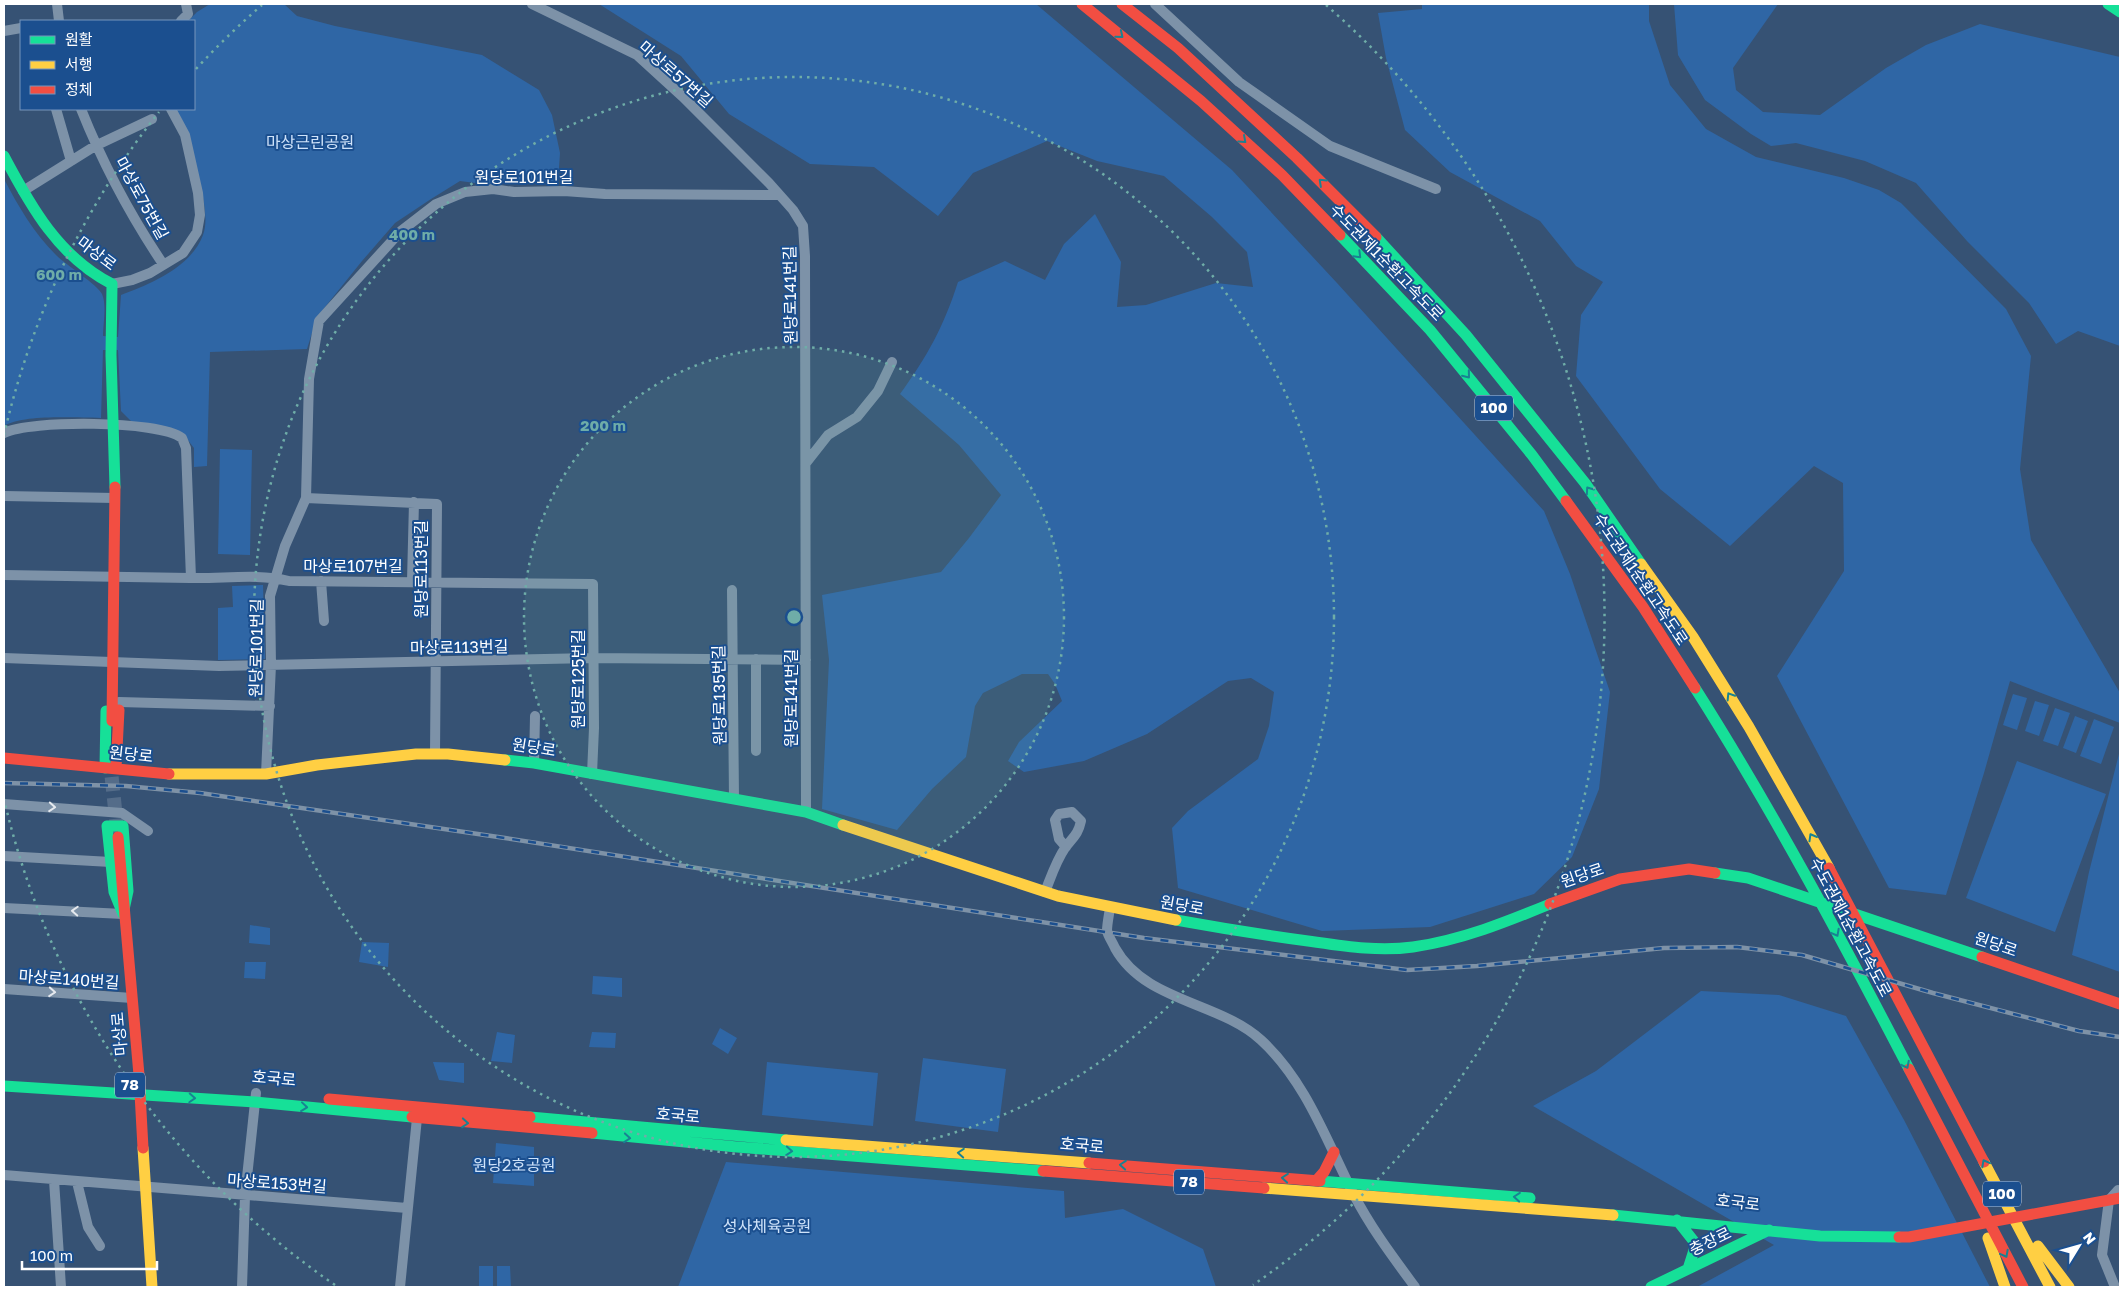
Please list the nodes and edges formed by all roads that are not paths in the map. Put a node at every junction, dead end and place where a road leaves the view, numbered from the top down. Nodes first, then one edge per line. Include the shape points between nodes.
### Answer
1 (57, 4) edge
2 (186, 4) edge
3 (532, 4) edge
4 (1082, 4) edge
5 (1122, 4) edge
6 (1155, 4) edge
7 (2108, 4) edge
8 (2120, 12) edge
9 (59, 20) edge
10 (182, 20) edge
11 (20, 28) edge
12 (4, 31) edge
13 (56, 110) edge
14 (81, 110) edge
15 (172, 110) edge
16 (152, 119) dead end
17 (95, 146) junction
18 (4, 156) edge
19 (71, 161) junction
20 (1436, 189) dead end
21 (23, 191) junction
22 (779, 195) junction
23 (163, 264) junction
24 (112, 284) junction
25 (892, 362) dead end
26 (114, 424) junction
27 (4, 433) edge
28 (806, 463) junction
29 (4, 496) edge
30 (115, 498) junction
31 (306, 498) junction
32 (414, 502) junction
33 (4, 576) edge
34 (114, 576) junction
35 (191, 578) junction
36 (275, 578) junction
37 (321, 581) junction
38 (412, 581) junction
39 (436, 581) junction
40 (593, 584) joint
41 (732, 590) dead end
42 (324, 622) dead end
43 (4, 658) edge
44 (593, 658) junction
45 (734, 659) junction
46 (756, 659) junction
47 (806, 660) junction
48 (113, 661) junction
49 (436, 662) junction
50 (271, 665) junction
51 (120, 702) junction
52 (270, 706) junction
53 (535, 716) dead end
54 (112, 721) dead end
55 (756, 751) dead end
56 (435, 754) junction
57 (4, 758) edge
58 (534, 763) junction
59 (110, 769) junction
60 (266, 774) junction
61 (592, 774) junction
62 (734, 799) junction
63 (4, 804) edge
64 (104, 811) junction
65 (806, 812) junction
66 (107, 826) junction
67 (123, 826) junction
68 (118, 837) tunnel mouth
69 (1066, 847) dead end
70 (4, 856) edge
71 (111, 862) junction
72 (1045, 892) junction
73 (4, 908) edge
74 (1110, 908) junction
75 (124, 914) junction
76 (4, 989) edge
77 (132, 998) junction
78 (2120, 1004) edge
79 (4, 1077) edge
80 (4, 1086) edge
81 (139, 1090) junction
82 (255, 1097) junction
83 (417, 1118) junction
84 (1334, 1152) junction
85 (4, 1175) edge
86 (54, 1180) junction
87 (1316, 1181) junction
88 (77, 1182) junction
89 (1349, 1184) junction
90 (145, 1188) junction
91 (1971, 1190) junction
92 (2117, 1195) edge
93 (245, 1196) junction
94 (1355, 1196) junction
95 (2004, 1200) junction
96 (407, 1208) junction
97 (1677, 1220) junction
98 (1783, 1223) junction
99 (1770, 1230) junction
100 (100, 1246) dead end
101 (1688, 1269) junction
102 (2003, 1283) edge
103 (61, 1287) edge
104 (152, 1287) edge
105 (242, 1287) edge
106 (400, 1287) edge
107 (1415, 1287) edge
108 (1651, 1287) edge
109 (2023, 1287) edge
110 (2050, 1287) edge
111 (2069, 1287) edge
112 (2115, 1287) edge

1 - 9 street
2 - 10 street via 188,14
3 - 22 street, 마상로57번길 via 637,55
4 -> 91 main road, 수도권제1순환고속도로 / 100 via 1201,101 1282,175 1430,330 1532,455 1643,607 1730,743 1884,1021
95 -> 5 main road, 수도권제1순환고속도로 / 100 via 1844,894 1749,727 1693,636 1584,482 1489,363 1411,273 1336,195 1178,48
6 - 20 street via 1239,82 1330,146
7 - 8 main road
11 - 12 street
13 - 19 street
14 - 17 street
15 - 23 street via 185,135 200,215 197,232 183,254
16 - 17 street, 마상로75번길
17 - 19 street, 마상로75번길
17 - 23 street, 마상로75번길 via 136,225
18 - 21 main road, 마상로
19 - 21 street, 마상로75번길
21 - 24 main road, 마상로 via 62,246 84,268
22 - 28 street, 원당로141번길 via 803,226
22 - 31 street, 원당로101번길 via 605,194 493,189 465,192 436,204 401,231 319,321 309,379
23 - 24 street via 150,273
24 - 26 main road, 마상로
25 - 28 street via 878,391 857,417 828,435
26 - 27 street via 46,425
26 - 30 main road, 마상로
26 - 35 street via 172,432 185,442
28 - 47 street, 원당로141번길
29 - 30 street
30 - 34 main road, 마상로
31 - 32 street
31 - 36 street, 원당로101번길
32 - 38 street
32 - 39 street, 원당로113번길 via 437,504
33 - 34 street, 마상로107번길
34 - 35 street, 마상로107번길
34 - 48 main road, 마상로
35 - 36 street, 마상로107번길
36 - 37 street, 마상로107번길
36 - 50 street, 원당로101번길 via 270,596
37 - 38 street, 마상로107번길
37 - 42 street
38 - 39 street, 마상로107번길
39 - 40 street, 마상로107번길
39 - 49 street, 원당로113번길
40 - 44 street, 원당로125번길
41 - 45 street, 원당로135번길
43 - 48 street, 마상로113번길
44 - 45 street, 마상로113번길
44 - 49 street, 마상로113번길
44 - 61 street, 원당로125번길
45 - 46 street, 마상로113번길
45 - 62 street, 원당로135번길
46 - 47 street, 마상로113번길
46 - 55 street
47 - 65 street, 원당로141번길
48 - 50 street, 마상로113번길
48 - 51 main road via 121,684
48 - 54 main road, 마상로
48 - 59 main road via 107,684
49 - 50 street, 마상로113번길
49 - 56 street, 원당로113번길
50 - 52 street, 원당로101번길
51 - 52 street
51 - 59 main road
52 - 60 street, 원당로101번길
53 - 58 street
56 - 58 main road, 원당로
56 - 60 main road, 원당로 via 368,758
57 - 59 main road, 원당로
58 - 61 main road, 원당로
59 - 60 main road, 원당로 via 165,774
61 - 62 main road, 원당로
62 - 65 main road, 원당로
63 -> 64 street
64 - 66 street
64 - 67 street via 122,813 148,831
65 - 72 main road, 원당로
66 - 67 main road
66 - 71 main road
67 - 75 main road via 128,891
68 - 75 main road, 마상로
69 - 72 street
70 - 71 street
71 - 75 main road via 114,892
72 - 74 main road, 원당로
75 -> 73 street
74 - 78 main road, 원당로 via 1244,932 1367,949 1412,947 1494,927 1620,879 1689,868 1748,878
74 - 84 street via 1107,932 1120,957 1141,978 1160,990 1232,1021 1260,1039 1286,1069 1318,1118
75 - 77 main road, 마상로
76 -> 77 street, 마상로140번길
77 - 81 main road, 마상로
79 - 81 main road, 호국로 / 78
80 - 81 main road, 호국로 / 78
81 - 82 main road, 호국로 / 78
81 - 90 main road, 마상로
82 -> 83 main road, 호국로 / 78
87 -> 82 main road, 호국로 / 78
82 - 93 street
83 -> 94 main road, 호국로 / 78 via 718,1146
83 - 96 street
84 - 87 main road
84 - 89 street
85 - 86 street, 마상로153번길
86 - 88 street, 마상로153번길
86 - 103 street
87 - 89 main road, 호국로 / 78
88 - 90 street, 마상로153번길
88 - 100 street via 88,1227
89 - 94 street
98 -> 89 main road, 호국로 / 78 via 1647,1207
90 - 93 street, 마상로153번길
90 - 104 main road, 마상로
91 - 102 main road
91 -> 109 main road, 수도권제1순환고속도로 / 100
92 - 98 main road, 호국로 / 78 via 1910,1228 1822,1228
92 - 99 main road, 호국로 / 78 via 1909,1237 1820,1236
92 - 112 street via 2102,1255
93 - 96 street, 마상로153번길
93 - 105 street
94 - 97 main road, 호국로 / 78
94 - 107 street via 1384,1245
95 - 110 main road, 수도권제1순환고속도로 / 100
95 - 111 main road
96 - 106 street
97 - 99 main road, 호국로 / 78
97 - 101 main road via 1696,1244
98 - 99 main road, 충장로
99 - 101 main road, 충장로
101 - 108 main road, 충장로

